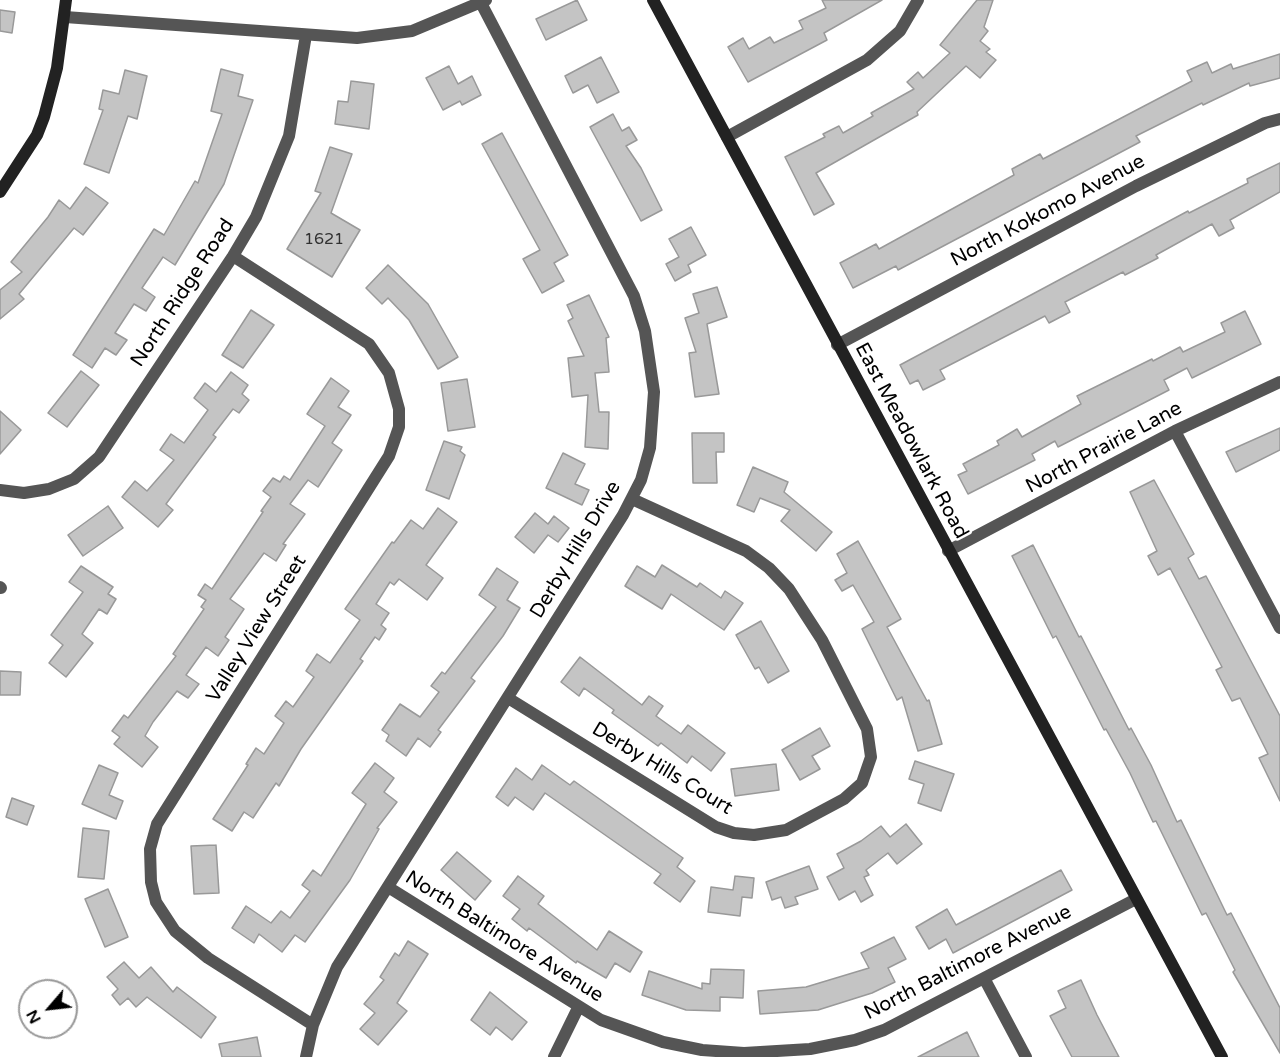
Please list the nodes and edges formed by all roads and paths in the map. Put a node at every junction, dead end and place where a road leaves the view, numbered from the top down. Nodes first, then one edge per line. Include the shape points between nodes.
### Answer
1 (66, 0) edge
2 (653, 0) edge
3 (918, 0) edge
4 (483, 2) edge
5 (65, 17) junction
6 (306, 35) junction
7 (1280, 119) edge
8 (727, 137) junction
9 (0, 192) edge
10 (233, 256) junction
11 (837, 345) junction
12 (1280, 382) edge
13 (1175, 431) junction
14 (0, 490) edge
15 (632, 499) junction
16 (948, 551) junction
17 (1280, 628) edge
18 (508, 698) junction
19 (388, 887) junction
20 (1136, 899) junction
21 (984, 978) junction
22 (578, 1008) junction
23 (313, 1025) junction
24 (787, 1055) edge
25 (306, 1057) edge
26 (554, 1057) edge
27 (1026, 1057) edge
28 (1222, 1057) edge

1 - 5 main road
2 - 8 main road, East Meadowlark Road
3 - 8 street via 900,31 876,54
4 - 6 street via 394,35
4 - 15 street, Derby Hills Drive via 624,274 645,331 655,416 651,448
5 - 6 street
5 - 9 main road via 44,117 37,135
6 - 10 street, North Ridge Road via 289,136 265,196
7 - 11 street, North Kokomo Avenue via 1144,181
8 - 11 main road, East Meadowlark Road
10 - 14 street, North Ridge Road via 92,465 74,479 49,489 24,493
10 - 23 street, Valley View Street via 369,344 389,373 399,409 399,427 389,456 157,824 150,849 156,902 175,931 208,958
11 - 16 main road, East Meadowlark Road
12 - 13 street, North Prairie Lane
13 - 16 street, North Prairie Lane
13 - 17 street
15 - 18 street, Derby Hills Drive
15 - 18 street, Derby Hills Court via 746,551 789,589 822,640 867,729 871,757 862,783 844,799 786,830 754,836 734,833 716,827
16 - 20 main road, East Meadowlark Road
18 - 19 street, Derby Hills Drive
19 - 22 street, North Baltimore Avenue
19 - 23 street, Derby Hills Drive via 337,967
20 - 21 street, North Baltimore Avenue
20 - 28 main road, East Meadowlark Road
21 - 24 street, North Baltimore Avenue via 884,1030
21 - 27 street
22 - 24 street, North Baltimore Avenue via 663,1042 702,1050
22 - 26 street
23 - 25 street, Derby Hills Drive

